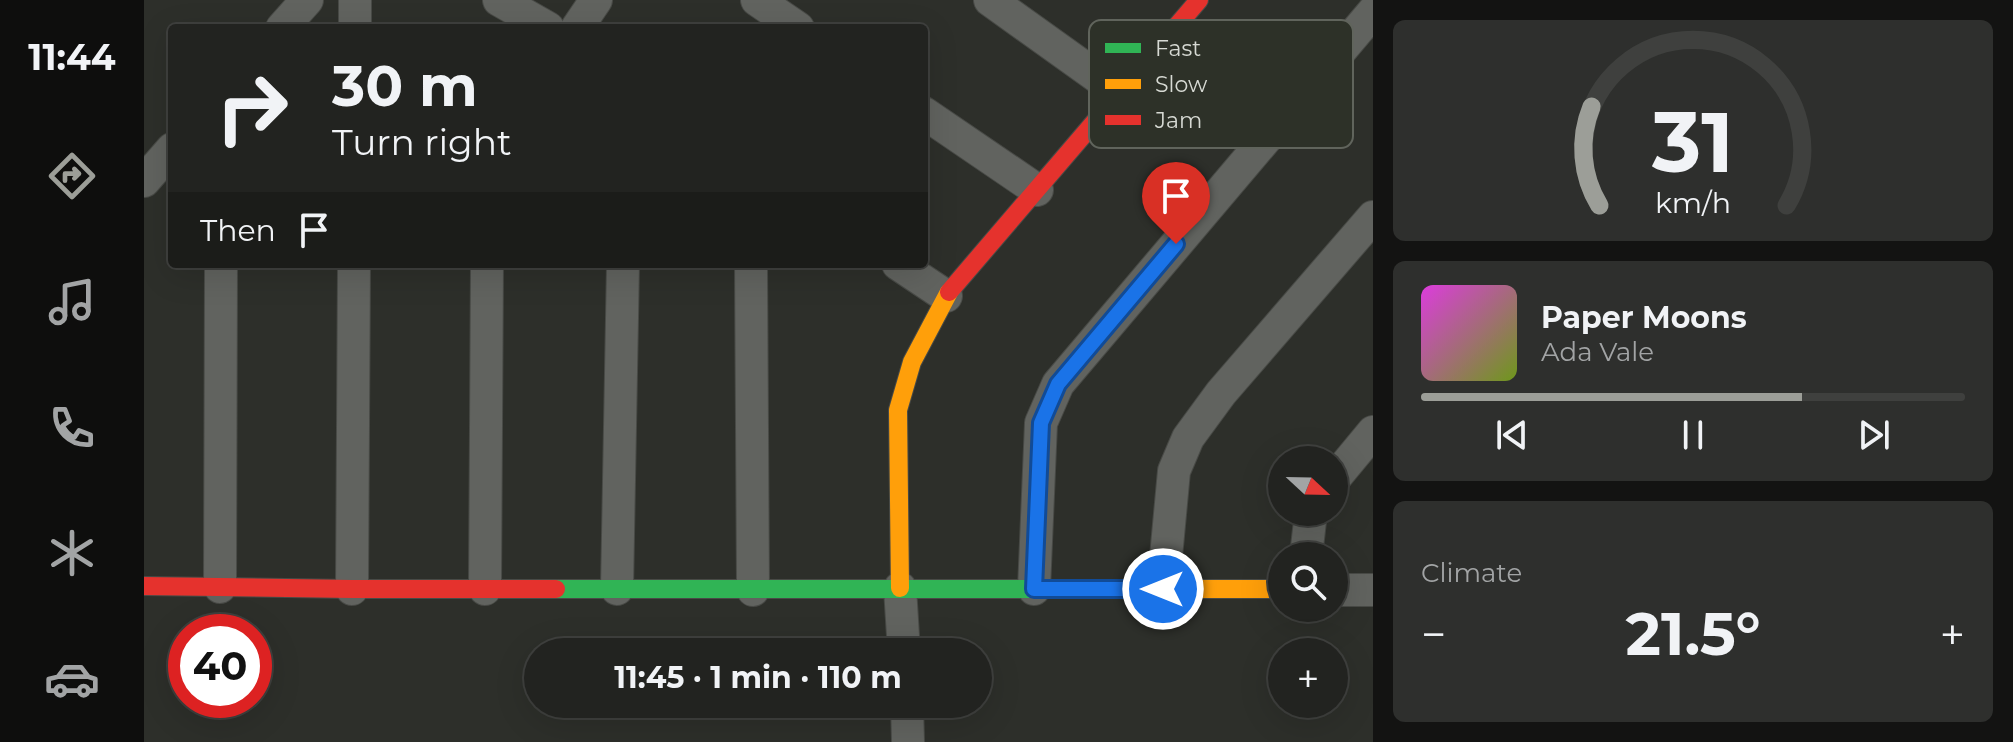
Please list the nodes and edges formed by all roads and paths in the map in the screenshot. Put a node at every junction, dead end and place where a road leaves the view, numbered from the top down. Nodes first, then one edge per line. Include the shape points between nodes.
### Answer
1 (307, 0) edge
2 (355, 0) edge
3 (497, 0) edge
4 (596, 0) edge
5 (757, 0) edge
6 (990, 0) edge
7 (1199, 0) edge
8 (1373, 12) edge
9 (1182, 20) edge
10 (286, 24) edge
11 (355, 24) edge
12 (491, 24) edge
13 (541, 24) edge
14 (580, 24) edge
15 (792, 24) edge
16 (1353, 36) edge
17 (1089, 71) edge
18 (928, 116) edge
19 (1089, 129) edge
20 (1258, 148) edge
21 (168, 154) edge
22 (144, 181) edge
23 (1037, 190) junction
24 (1373, 217) edge
25 (221, 268) edge
26 (354, 268) edge
27 (487, 268) edge
28 (623, 268) edge
29 (751, 268) edge
30 (904, 268) edge
31 (946, 296) junction
32 (1373, 432) edge
33 (1348, 462) edge
34 (144, 586) edge
35 (220, 587) junction
36 (900, 588) junction
37 (352, 589) junction
38 (485, 589) junction
39 (617, 589) junction
40 (1034, 589) junction
41 (1163, 589) junction
42 (1268, 589) edge
43 (753, 590) junction
44 (1348, 590) edge
45 (1373, 590) edge
46 (903, 638) edge
47 (907, 718) edge
48 (908, 742) edge

1 - 10 street
2 - 11 street
3 - 12 street
3 - 13 street
4 - 14 street
5 - 15 street
6 - 17 street
7 - 9 street
8 - 16 street
18 - 23 street
19 - 23 street
20 - 40 street via 1058,384 1041,423
21 - 22 street
23 - 31 street
24 - 41 street via 1188,438 1174,471
25 - 35 street
26 - 37 street
27 - 38 street
28 - 39 street
29 - 43 street
30 - 31 street
31 - 36 street via 912,362 898,410
32 - 33 street
34 - 35 street
35 - 37 street
36 - 40 street
36 - 43 street
36 - 46 street
37 - 38 street
38 - 39 street
39 - 43 street
40 - 41 street
41 - 42 street
44 - 45 street
47 - 48 street

